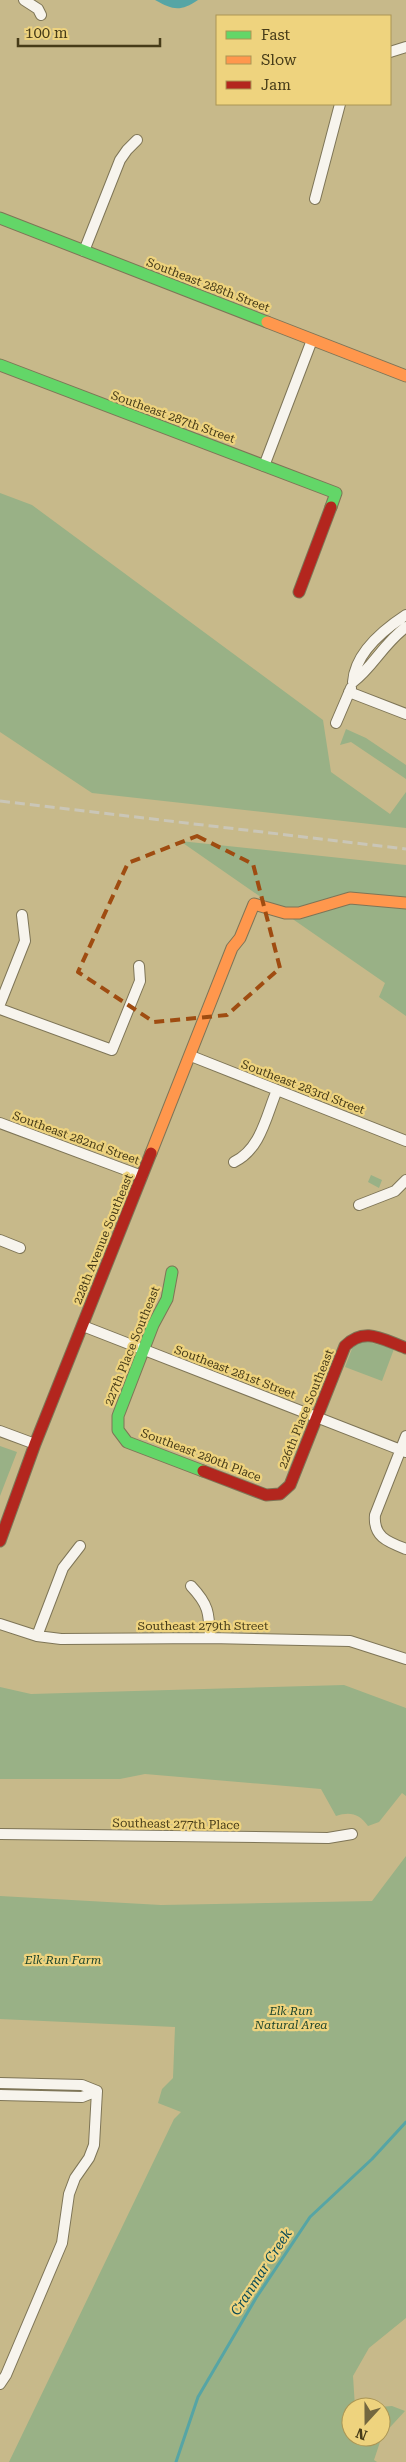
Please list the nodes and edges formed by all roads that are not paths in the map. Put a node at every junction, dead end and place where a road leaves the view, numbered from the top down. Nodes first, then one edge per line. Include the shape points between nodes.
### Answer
1 (24, 0) edge
2 (41, 15) dead end
3 (406, 47) edge
4 (391, 52) edge
5 (340, 105) edge
6 (137, 140) dead end
7 (315, 199) dead end
8 (0, 218) edge
9 (84, 251) junction
10 (312, 340) junction
11 (0, 365) edge
12 (406, 376) edge
13 (264, 466) junction
14 (299, 592) dead end
15 (406, 615) edge
16 (406, 627) edge
17 (351, 687) junction
18 (406, 714) edge
19 (336, 723) dead end
20 (406, 902) edge
21 (22, 915) dead end
22 (139, 966) dead end
23 (0, 1004) edge
24 (0, 1009) edge
25 (191, 1056) junction
26 (277, 1090) junction
27 (0, 1123) edge
28 (406, 1141) edge
29 (234, 1162) dead end
30 (142, 1176) junction
31 (406, 1180) edge
32 (359, 1206) dead end
33 (0, 1240) edge
34 (20, 1248) dead end
35 (172, 1272) dead end
36 (83, 1326) junction
37 (406, 1348) edge
38 (143, 1350) junction
39 (317, 1417) junction
40 (118, 1430) joint
41 (0, 1431) edge
42 (406, 1436) edge
43 (35, 1444) junction
44 (403, 1451) edge
45 (280, 1494) joint
46 (0, 1541) edge
47 (80, 1546) dead end
48 (406, 1549) edge
49 (190, 1586) dead end
50 (0, 1624) edge
51 (37, 1636) junction
52 (210, 1638) junction
53 (406, 1659) edge
54 (0, 1834) edge
55 (352, 1834) dead end
56 (0, 2083) edge
57 (97, 2091) junction
58 (0, 2096) edge
59 (0, 2384) edge

1 - 2 street via 38,8
3 - 4 street
5 - 7 street
6 - 9 street via 120,160
8 - 9 street, Southeast 288th Street
9 - 10 street, Southeast 288th Street
10 - 12 street, Southeast 288th Street
10 - 13 street
11 - 13 street, Southeast 287th Street
13 - 14 street, Southeast 287th Street via 336,493
15 - 17 street via 392,624 368,649 354,670
16 - 17 street via 387,643
17 - 18 street
17 - 19 street
20 - 25 street, 228th Avenue Southeast via 350,898 299,913 270,910 254,904 240,938 232,948
21 - 23 street via 25,941
22 - 24 street via 140,981 112,1050
25 - 26 street, Southeast 283rd Street
25 - 30 street, 228th Avenue Southeast
26 - 28 street, Southeast 283rd Street
26 - 29 street via 255,1146
27 - 30 street, Southeast 282nd Street
30 - 36 street, 228th Avenue Southeast
31 - 32 street via 395,1191
33 - 34 street
35 - 38 street, 227th Place Southeast via 167,1299
36 - 38 street, Southeast 281st Street
36 - 43 street, 228th Avenue Southeast
37 - 39 street, 226th Place Southeast via 372,1335 358,1335 345,1346
38 - 39 street, Southeast 281st Street
38 - 40 street, 227th Place Southeast via 118,1416
39 - 44 street, Southeast 281st Street
39 - 45 street, 226th Place Southeast via 290,1485
40 - 45 street, Southeast 280th Place via 127,1442 266,1495
41 - 43 street
42 - 44 street
43 - 46 street, 228th Avenue Southeast
44 - 48 street via 375,1515 375,1529 387,1542
47 - 51 street via 63,1568
49 - 52 street via 203,1599 208,1610
50 - 51 street, Southeast 279th Street
51 - 52 street, Southeast 279th Street via 61,1639
52 - 53 street, Southeast 279th Street via 350,1641
54 - 55 street, Southeast 277th Place via 318,1838
56 - 57 street via 82,2085
57 - 58 street via 82,2097
57 - 59 street via 94,2145 69,2194 62,2243

